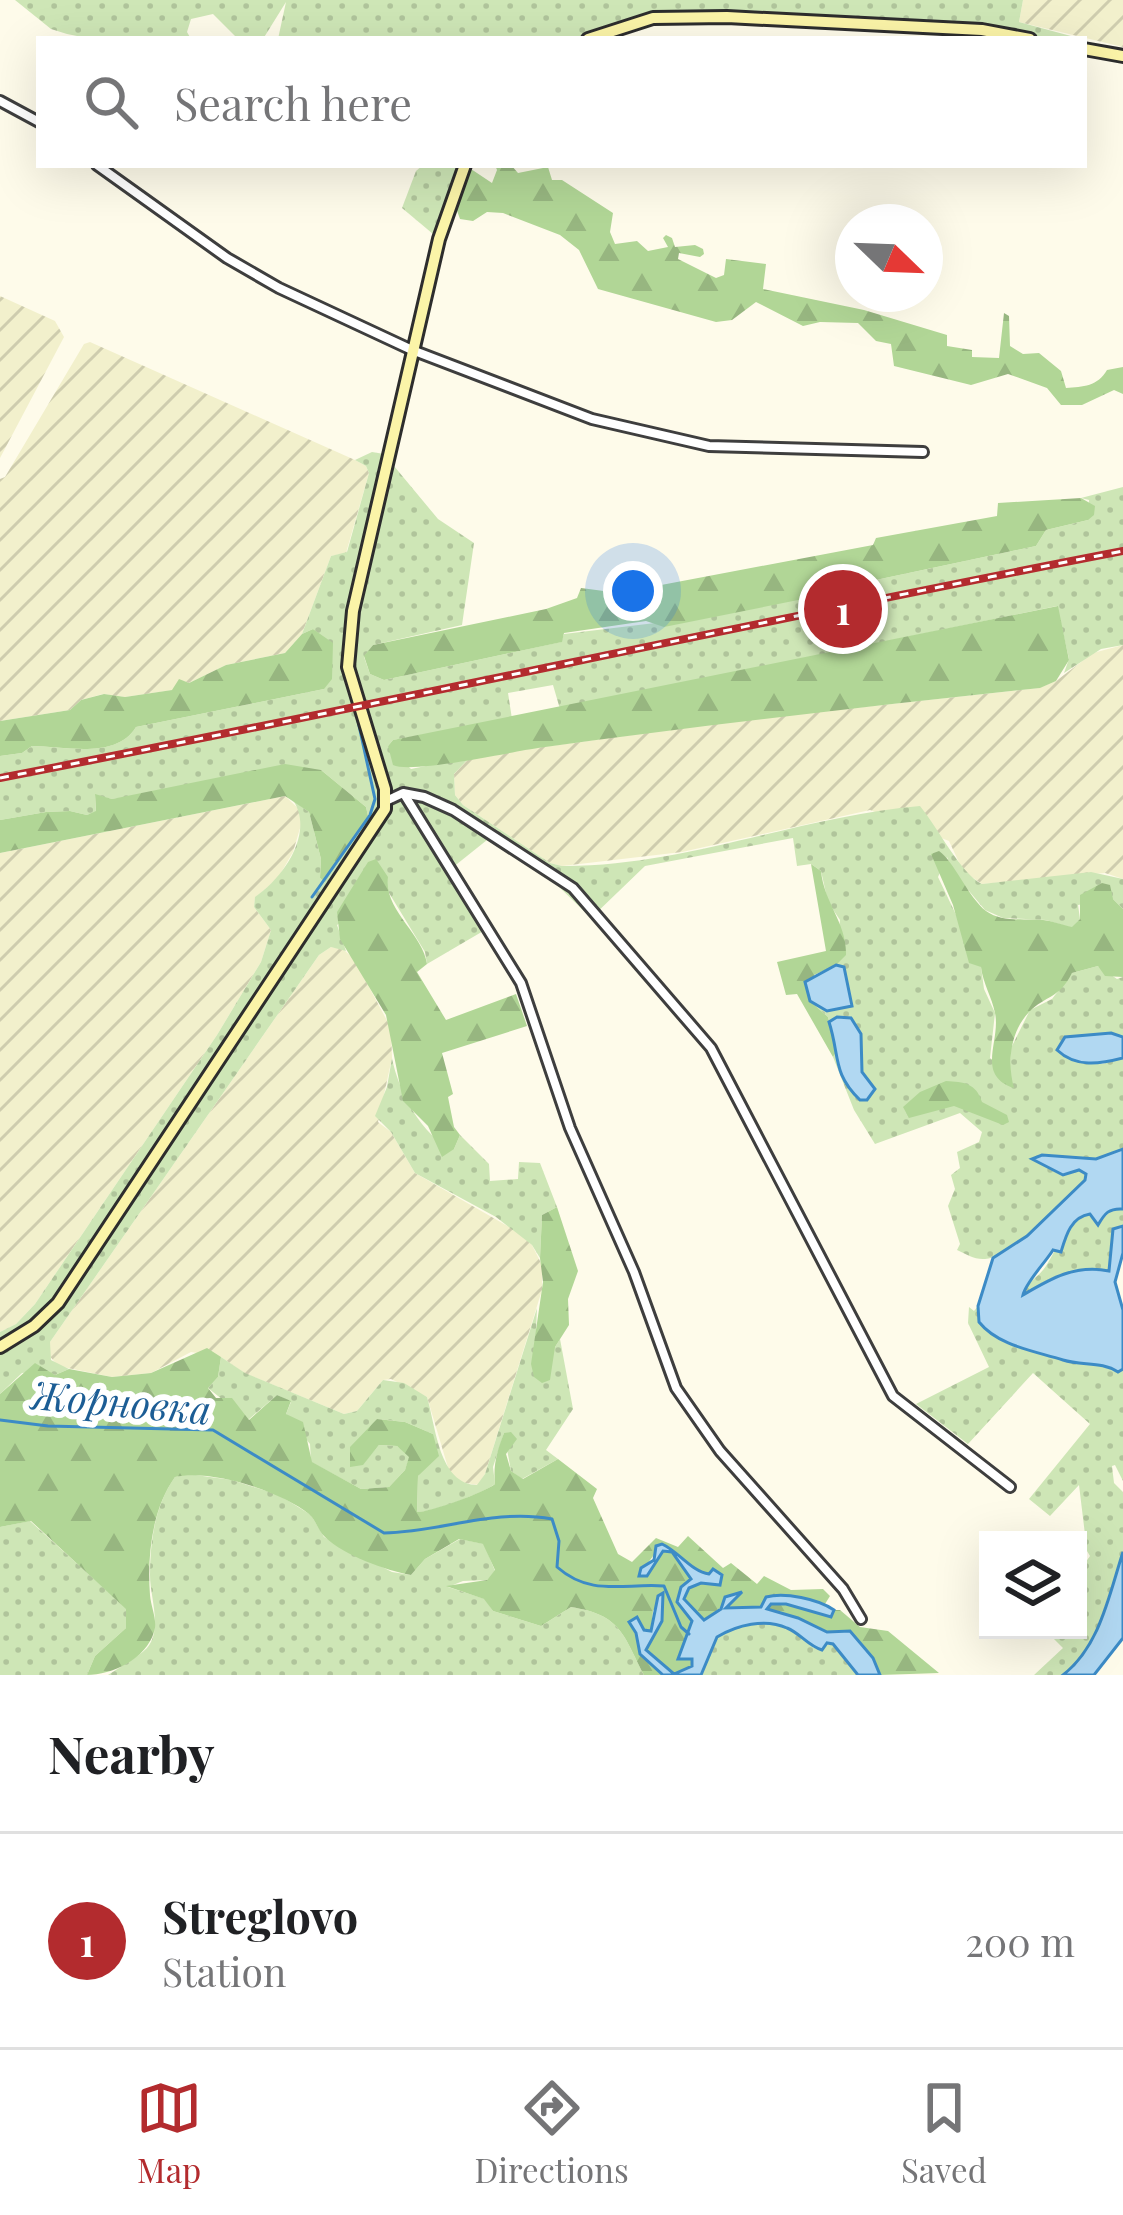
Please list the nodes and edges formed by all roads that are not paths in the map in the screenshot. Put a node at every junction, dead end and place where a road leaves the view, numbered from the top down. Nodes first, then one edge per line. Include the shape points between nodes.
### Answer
1 (597, 36) edge
2 (1011, 36) edge
3 (1087, 50) edge
4 (1123, 56) edge
5 (0, 101) edge
6 (36, 120) edge
7 (101, 168) edge
8 (464, 168) edge
9 (412, 350) junction
10 (922, 452) dead end
11 (403, 793) junction
12 (386, 801) junction
13 (0, 1347) edge
14 (1010, 1487) dead end
15 (861, 1619) dead end

1 - 2 street via 653,18 727,17
3 - 4 street
5 - 6 street
7 - 9 street via 244,268
8 - 9 street
9 - 10 street via 592,419 671,440
9 - 12 street via 353,611 348,668
11 - 12 street
11 - 14 street via 453,810 573,888 711,1048 893,1396
11 - 15 street via 521,983 569,1128 676,1388
12 - 13 street via 58,1303

